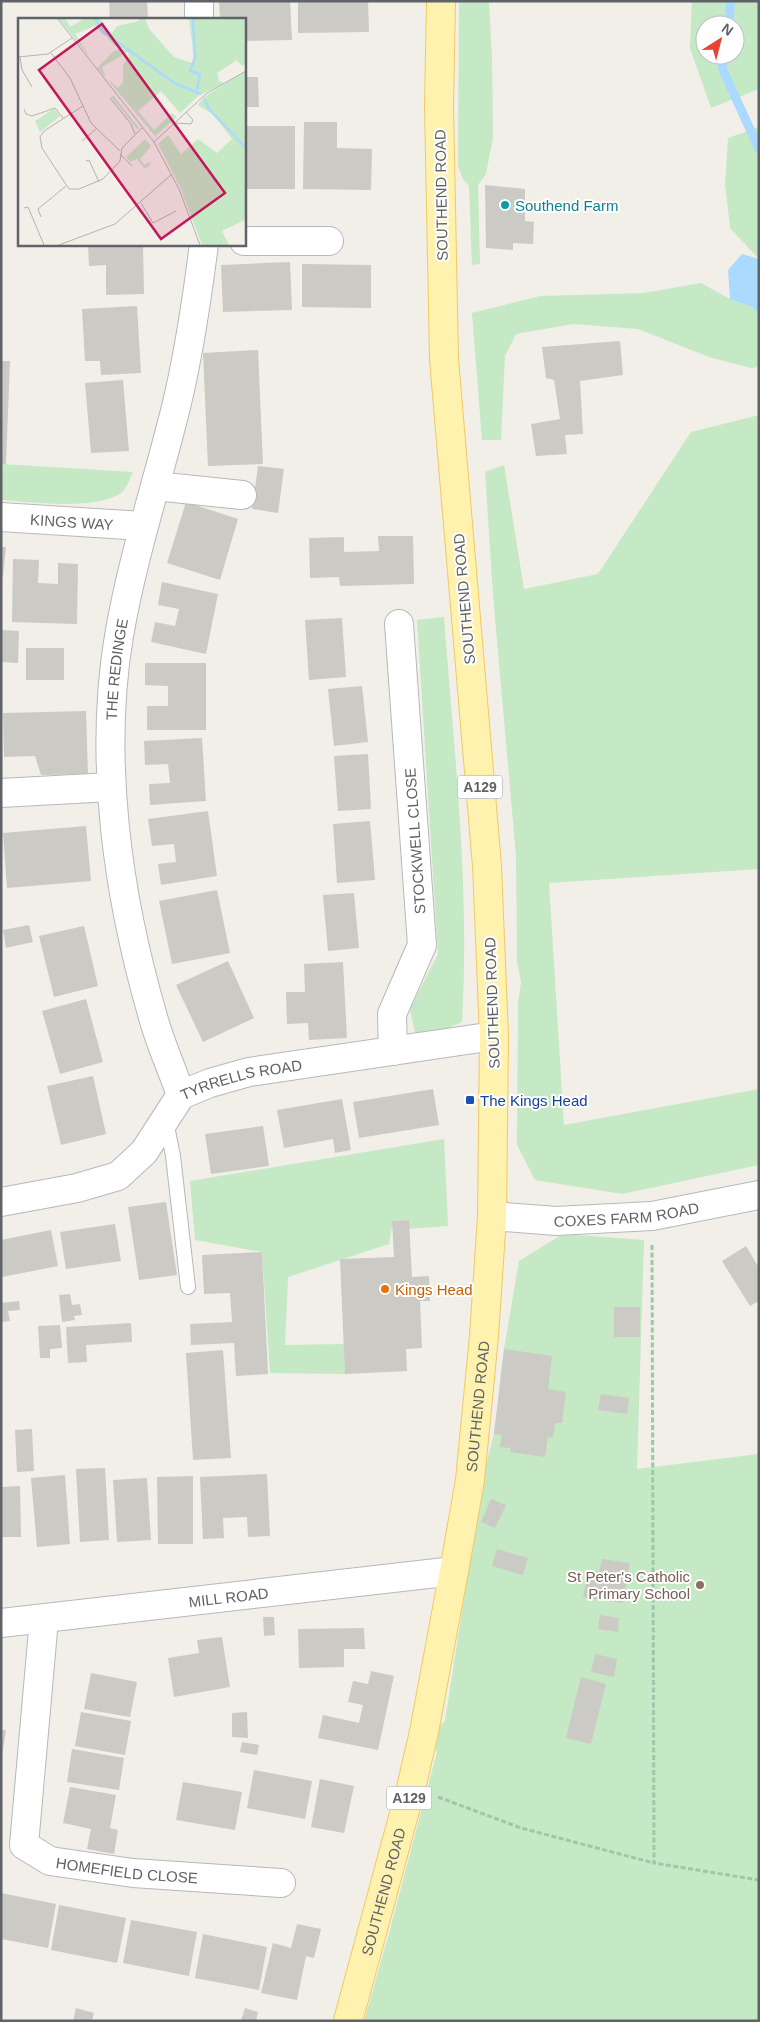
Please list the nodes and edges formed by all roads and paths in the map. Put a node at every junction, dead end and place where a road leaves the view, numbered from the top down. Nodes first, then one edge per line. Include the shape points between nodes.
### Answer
1 (198, 1) edge
2 (440, 1) edge
3 (199, 18) edge
4 (329, 240) dead end
5 (245, 241) edge
6 (204, 245) edge
7 (155, 486) junction
8 (242, 495) dead end
9 (1, 517) edge
10 (143, 526) junction
11 (399, 624) dead end
12 (111, 787) junction
13 (1, 793) edge
14 (494, 1036) junction
15 (393, 1051) junction
16 (181, 1094) junction
17 (166, 1120) junction
18 (759, 1195) edge
19 (1, 1202) edge
20 (492, 1216) junction
21 (652, 1216) junction
22 (188, 1287) dead end
23 (454, 1571) junction
24 (44, 1619) junction
25 (1, 1623) edge
26 (411, 1788) junction
27 (654, 1864) junction
28 (759, 1880) edge
29 (281, 1883) dead end
30 (348, 2021) edge

1 - 3 street
2 - 14 main road, SOUTHEND ROAD / A129 via 444,359 487,866
4 - 5 street
6 - 7 street, THE REDINGE via 188,352
7 - 8 street
7 - 10 street, THE REDINGE
9 - 10 street, KINGS WAY
10 - 12 street, THE REDINGE via 118,638 111,711
11 - 15 street, STOCKWELL CLOSE via 422,945 392,1014
12 - 13 street
12 - 16 street, THE REDINGE via 125,902 153,1018
14 - 15 street, TYRRELLS ROAD
14 - 20 main road, SOUTHEND ROAD / A129
15 - 16 street, TYRRELLS ROAD via 249,1072
16 - 17 street, TYRRELLS ROAD
17 - 19 street, TYRRELLS ROAD via 144,1152 118,1176 77,1188
17 - 22 lane
18 - 21 street, COXES FARM ROAD
20 - 21 street, COXES FARM ROAD via 556,1221
20 - 23 main road, SOUTHEND ROAD / A129 via 470,1480
21 - 27 path
23 - 24 street, MILL ROAD
23 - 26 main road, SOUTHEND ROAD / A129
24 - 25 street, MILL ROAD
24 - 29 street, HOMEFIELD CLOSE via 24,1846 50,1861 133,1873
26 - 27 path via 521,1828
26 - 30 main road, SOUTHEND ROAD / A129
27 - 28 path

